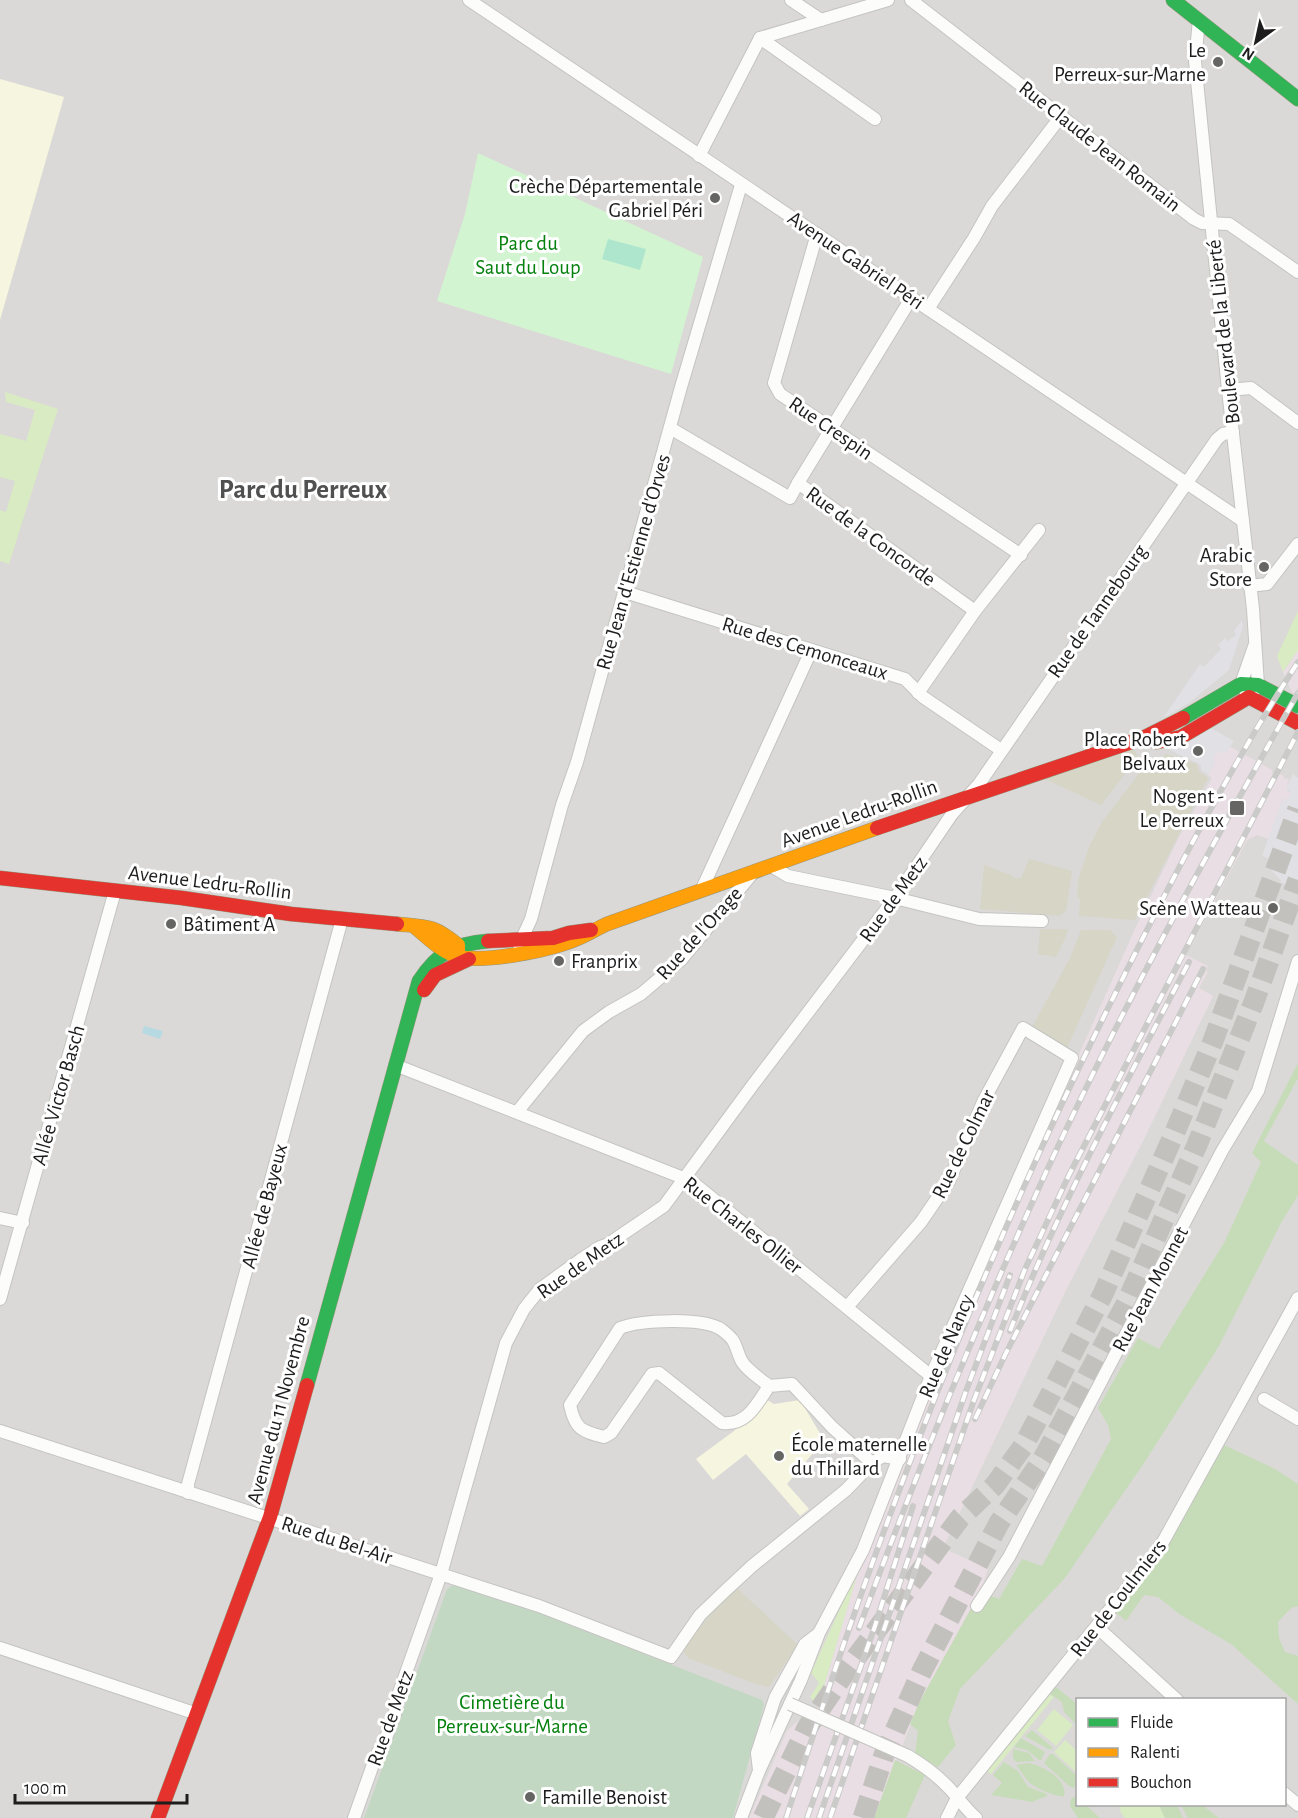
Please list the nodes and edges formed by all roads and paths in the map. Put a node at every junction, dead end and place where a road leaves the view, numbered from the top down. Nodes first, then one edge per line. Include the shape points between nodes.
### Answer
1 (469, 0) edge
2 (791, 0) edge
3 (888, 0) edge
4 (911, 0) edge
5 (1173, 0) edge
6 (821, 20) junction
7 (1199, 20) junction
8 (760, 38) junction
9 (1298, 99) edge
10 (1062, 116) junction
11 (875, 119) dead end
12 (699, 156) junction
13 (741, 185) junction
14 (1212, 223) junction
15 (817, 234) junction
16 (1298, 272) edge
17 (912, 297) junction
18 (928, 309) junction
19 (1228, 390) junction
20 (1298, 423) edge
21 (670, 428) junction
22 (830, 428) junction
23 (1233, 432) junction
24 (1186, 482) junction
25 (798, 483) junction
26 (1243, 521) junction
27 (1039, 530) dead end
28 (1298, 544) edge
29 (1022, 555) junction
30 (1249, 586) junction
31 (625, 592) junction
32 (975, 610) junction
33 (1255, 644) junction
34 (812, 651) junction
35 (1241, 684) junction
36 (1258, 685) junction
37 (918, 693) junction
38 (1249, 697) junction
39 (1298, 706) edge
40 (1186, 716) junction
41 (1298, 723) edge
42 (1143, 738) junction
43 (1157, 742) junction
44 (1001, 750) junction
45 (966, 797) junction
46 (773, 867) junction
47 (752, 874) junction
48 (0, 878) edge
49 (115, 891) junction
50 (701, 891) junction
51 (895, 898) junction
52 (342, 919) junction
53 (1042, 921) dead end
54 (591, 930) junction
55 (524, 939) junction
56 (457, 950) junction
57 (488, 956) junction
58 (1298, 961) edge
59 (412, 1005) junction
60 (1072, 1058) joint
61 (395, 1065) junction
62 (517, 1112) junction
63 (685, 1178) junction
64 (0, 1218) edge
65 (23, 1223) junction
66 (1298, 1298) edge
67 (0, 1299) edge
68 (847, 1307) junction
69 (931, 1376) junction
70 (769, 1386) junction
71 (1264, 1399) dead end
72 (1298, 1419) edge
73 (0, 1431) edge
74 (900, 1459) junction
75 (872, 1463) junction
76 (188, 1493) junction
77 (270, 1517) junction
78 (441, 1574) junction
79 (977, 1606) dead end
80 (1097, 1627) junction
81 (819, 1633) junction
82 (0, 1648) edge
83 (1175, 1698) edge
84 (790, 1704) junction
85 (197, 1714) junction
86 (759, 1772) junction
87 (1286, 1795) edge
88 (957, 1798) junction
89 (1298, 1805) edge
90 (158, 1818) edge
91 (354, 1818) edge
92 (741, 1818) edge
93 (946, 1818) edge
94 (976, 1818) edge

1 - 12 street, Avenue Gabriel Péri
2 - 6 street
3 - 6 street
4 - 10 street, Rue Claude Jean Romain
5 - 7 street
6 - 8 street
7 - 9 street
7 - 14 street, Boulevard de la Liberté via 1195,61
8 - 11 street
8 - 12 street
10 - 14 street, Rue Claude Jean Romain via 1194,219
10 - 18 street via 992,206
12 - 13 street, Avenue Gabriel Péri
13 - 15 street, Avenue Gabriel Péri
13 - 21 street, Rue Jean d'Estienne d'Orves
14 - 16 street, Rue Claude Jean Romain via 1230,224
14 - 19 street, Boulevard de la Liberté
15 - 17 street, Avenue Gabriel Péri
15 - 22 street, Rue Crespin via 774,384 780,394
17 - 18 street, Avenue Gabriel Péri
17 - 22 street, Rue de la Concorde
18 - 24 street, Avenue Gabriel Péri
19 - 20 street via 1251,387
19 - 23 street, Boulevard de la Liberté
21 - 25 street via 790,498
21 - 31 street, Rue Jean d'Estienne d'Orves
22 - 25 street, Rue de la Concorde
22 - 29 street, Rue Crespin
23 - 24 street, Rue de Tannebourg via 1217,439
23 - 26 street, Boulevard de la Liberté
24 - 26 street, Avenue Gabriel Péri
24 - 44 street, Rue de Tannebourg
25 - 32 street, Rue de la Concorde
26 - 30 street, Boulevard de la Liberté
27 - 29 street
28 - 30 street via 1268,584
29 - 32 street
30 - 33 street, Boulevard de la Liberté
31 - 34 street, Rue des Cemonceaux
31 - 55 street, Rue Jean d'Estienne d'Orves
32 - 37 street
33 - 35 street, Boulevard de la Liberté
33 - 36 street, Boulevard de la Liberté
34 - 37 street, Rue des Cemonceaux via 905,679
34 - 50 street
35 - 36 street
35 - 38 street
35 - 40 street, Avenue Ledru-Rollin
36 - 38 street
36 - 39 street
37 - 44 street, Rue des Cemonceaux
38 - 41 street
38 - 43 street via 1188,732
40 - 42 street, Avenue Ledru-Rollin
40 - 43 street, Avenue Ledru-Rollin
42 - 43 street
42 - 45 street, Avenue Ledru-Rollin
44 - 45 street, Rue de Tannebourg
45 - 46 street, Avenue Ledru-Rollin
45 - 51 street, Rue de Metz
46 - 47 street, Avenue Ledru-Rollin
46 - 51 street via 788,876
47 - 50 street, Avenue Ledru-Rollin
47 - 62 street, Rue de l'Orage via 681,960 641,994 583,1031
48 - 49 street, Avenue Ledru-Rollin
49 - 52 street, Avenue Ledru-Rollin
49 - 65 street, Allée Victor Basch
50 - 54 street, Avenue Ledru-Rollin
51 - 53 street via 979,919
51 - 63 street, Rue de Metz
52 - 56 street, Avenue Ledru-Rollin via 415,927
52 - 76 street, Allée de Bayeux
54 - 55 street, Avenue Ledru-Rollin
54 - 57 street, Avenue Ledru-Rollin via 576,940 547,949
55 - 56 street, Avenue Ledru-Rollin via 485,941
55 - 57 street, Avenue Ledru-Rollin via 519,946 496,950
56 - 57 street, Avenue Ledru-Rollin
56 - 59 street, Avenue du 11 Novembre
56 - 59 street, Avenue du 11 Novembre via 424,973
58 - 79 street, Rue Jean Monnet via 1258,1091 1222,1151 1009,1557
59 - 61 street, Avenue du 11 Novembre
60 - 68 street, Rue de Colmar via 1023,1028 984,1100 949,1181 921,1222
60 - 69 street, Rue de Nancy
61 - 62 street, Rue Charles Ollier
61 - 77 street, Avenue du 11 Novembre
62 - 63 street, Rue Charles Ollier
63 - 68 street, Rue Charles Ollier
63 - 78 street, Rue de Metz via 664,1206 556,1276 535,1294 520,1315 506,1343
64 - 65 street
65 - 67 street, Allée Victor Basch
66 - 80 street, Rue de Coulmiers via 1159,1549
68 - 69 street, Rue Charles Ollier
69 - 74 street, Rue de Nancy
70 - 70 street via 742,1362 736,1343 720,1328 685,1322 632,1323 620,1328 570,1405 573,1421 587,1433 604,1437 611,1433 651,1374 659,1372 722,1423 734,1425 744,1420
70 - 75 street via 792,1384
71 - 72 street
73 - 76 street, Rue du Bel-Air
74 - 75 street via 883,1456
74 - 81 street, Rue de Nancy via 863,1550
75 - 78 street, Rue du Bel-Air via 846,1490 752,1566 700,1615 671,1657 539,1606
76 - 77 street, Rue du Bel-Air
77 - 78 street, Rue du Bel-Air
77 - 85 street, Avenue du 11 Novembre
78 - 91 street, Rue de Metz via 396,1701 395,1714
80 - 83 street
80 - 88 street, Rue de Coulmiers
81 - 84 street, Rue de Nancy
81 - 86 street, Rue de Nancy via 805,1644 775,1698 757,1753
82 - 85 street
84 - 86 street, Rue de Nancy
84 - 88 street, bridge via 908,1756 922,1764
85 - 90 street, Avenue du 11 Novembre
86 - 92 street, Rue de Nancy
87 - 89 street
88 - 93 street, Rue de Coulmiers
88 - 94 street

